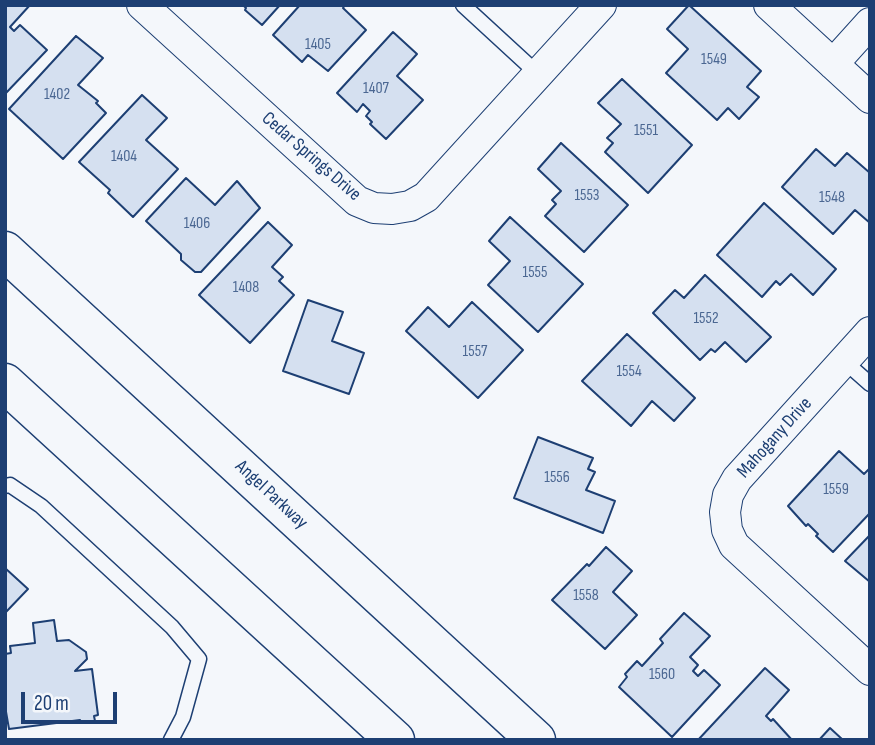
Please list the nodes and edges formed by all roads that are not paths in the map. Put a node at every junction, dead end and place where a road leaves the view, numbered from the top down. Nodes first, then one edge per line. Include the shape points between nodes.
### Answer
1 (142, 5) edge
2 (463, 5) edge
3 (601, 5) edge
4 (769, 5) edge
5 (870, 23) edge
6 (833, 64) junction
7 (538, 74) junction
8 (870, 98) edge
9 (5, 251) edge
10 (870, 332) edge
11 (844, 360) junction
12 (5, 383) edge
13 (870, 384) edge
14 (5, 486) edge
15 (870, 670) edge
16 (171, 740) edge
17 (395, 740) edge
18 (536, 740) edge

1 - 7 street, Cedar Springs Drive via 356,201 374,208 410,206 426,197
2 - 7 lane
3 - 7 street, Cedar Springs Drive
4 - 6 street
5 - 6 street
6 - 8 street
9 - 18 main road, Angel Parkway
10 - 11 street, Mahogany Drive
11 - 13 lane
11 - 15 street, Mahogany Drive via 737,479 725,512 734,545
12 - 17 main road
14 - 16 lane via 41,506 172,627 199,659 183,717

